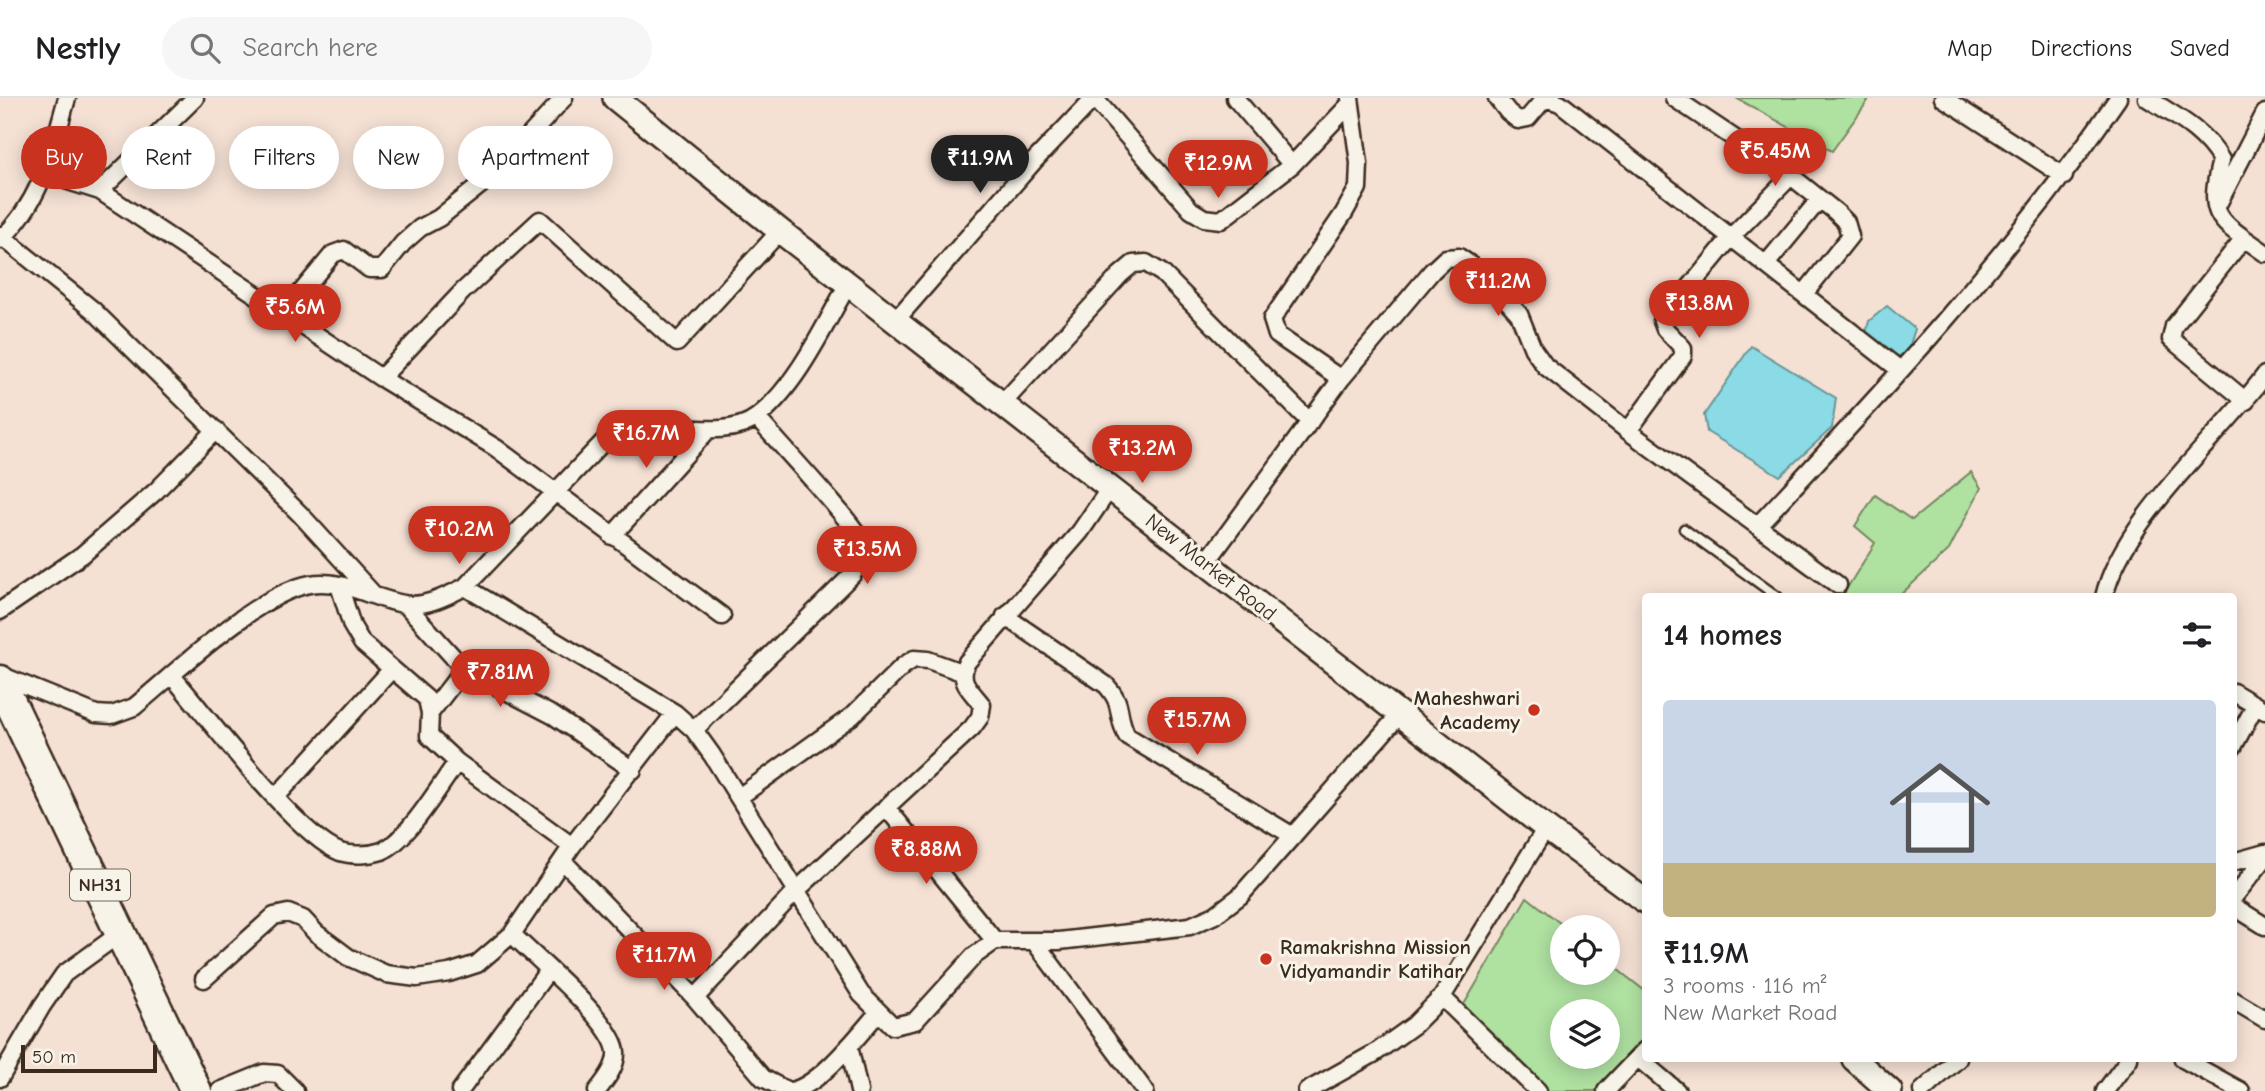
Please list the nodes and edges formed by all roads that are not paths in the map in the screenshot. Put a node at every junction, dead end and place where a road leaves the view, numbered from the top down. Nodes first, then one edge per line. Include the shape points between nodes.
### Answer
1 (67, 98) edge
2 (194, 98) edge
3 (564, 98) edge
4 (615, 98) edge
5 (1094, 98) edge
6 (1235, 98) edge
7 (1497, 98) edge
8 (1674, 98) edge
9 (1944, 98) edge
10 (2118, 98) edge
11 (2147, 98) edge
12 (1350, 101) edge
13 (2265, 113) edge
14 (59, 126) edge
15 (2259, 135) edge
16 (1292, 165) junction
17 (1791, 176) junction
18 (2064, 176) junction
19 (39, 189) edge
20 (94, 189) edge
21 (100, 191) junction
22 (1819, 199) junction
23 (2216, 208) junction
24 (780, 231) junction
25 (1732, 236) junction
26 (1, 237) edge
27 (2244, 238) junction
28 (2265, 253) edge
29 (1767, 264) junction
30 (848, 284) junction
31 (1804, 294) junction
32 (283, 314) junction
33 (895, 321) junction
34 (1900, 370) junction
35 (2265, 375) edge
36 (381, 378) junction
37 (1341, 379) junction
38 (2246, 401) junction
39 (1002, 404) junction
40 (757, 418) junction
41 (1310, 422) junction
42 (216, 430) junction
43 (708, 430) junction
44 (1628, 431) junction
45 (1110, 488) junction
46 (555, 491) junction
47 (1758, 525) junction
48 (1684, 529) dead end
49 (612, 536) junction
50 (1206, 563) junction
51 (340, 585) junction
52 (1838, 585) dead end
53 (465, 587) junction
54 (1772, 593) edge
55 (2106, 593) edge
56 (374, 595) junction
57 (406, 605) junction
58 (0, 611) edge
59 (722, 616) dead end
60 (1005, 616) junction
61 (392, 669) junction
62 (464, 669) junction
63 (961, 672) junction
64 (0, 675) edge
65 (172, 676) junction
66 (0, 681) edge
67 (2237, 695) edge
68 (2260, 709) edge
69 (430, 713) junction
70 (675, 713) junction
71 (1400, 714) junction
72 (694, 730) junction
73 (2237, 741) edge
74 (457, 762) junction
75 (633, 770) junction
76 (276, 797) junction
77 (739, 797) junction
78 (886, 807) junction
79 (1546, 828) junction
80 (1293, 836) junction
81 (572, 846) junction
82 (2265, 853) edge
83 (2265, 858) edge
84 (2237, 859) edge
85 (563, 861) junction
86 (797, 890) junction
87 (2237, 893) edge
88 (1642, 899) edge
89 (2237, 908) edge
90 (2265, 926) edge
91 (122, 932) junction
92 (512, 934) junction
93 (995, 941) junction
94 (1034, 941) junction
95 (548, 971) junction
96 (204, 979) dead end
97 (1442, 997) junction
98 (695, 998) junction
99 (2237, 1002) edge
100 (877, 1014) junction
101 (2265, 1019) edge
102 (849, 1046) junction
103 (1641, 1054) edge
104 (1649, 1062) edge
105 (1857, 1062) edge
106 (1955, 1062) edge
107 (2127, 1062) edge
108 (2188, 1062) edge
109 (0, 1078) edge
110 (1882, 1089) edge
111 (196, 1091) edge
112 (220, 1091) edge
113 (295, 1091) edge
114 (460, 1091) edge
115 (597, 1091) edge
116 (790, 1091) edge
117 (859, 1091) edge
118 (1145, 1091) edge
119 (1307, 1091) edge
120 (1538, 1091) edge
121 (1606, 1091) edge
122 (1677, 1091) edge
123 (1922, 1091) edge
124 (2105, 1091) edge
125 (2241, 1091) edge

1 - 14 street
2 - 21 street
3 - 32 street via 493,175 420,228 382,270 369,269 344,250 333,254
4 - 24 street, New Market Road
5 - 16 street via 1191,210 1204,218 1221,220
5 - 33 street
6 - 16 street
7 - 25 street via 1518,120 1528,118 1545,98 1560,103
8 - 17 street
9 - 18 street
10 - 18 street
11 - 23 street via 2213,146 2221,160 2213,193
12 - 16 street
12 - 37 street via 1358,188 1272,319 1277,335
13 - 15 street
15 - 23 street
17 - 22 street
17 - 25 street
18 - 34 street
19 - 26 street via 32,204
20 - 21 street
21 - 32 street
22 - 29 street
22 - 31 street via 1846,222 1850,236
23 - 27 street
24 - 30 street, New Market Road
24 - 36 street via 677,343 540,220
25 - 29 street
25 - 44 street via 1662,321 1665,330 1679,341 1683,356
26 - 42 street via 93,310
27 - 28 street
27 - 38 street via 2174,326 2171,339
29 - 31 street
30 - 33 street, New Market Road
30 - 40 street via 798,368
31 - 34 street
32 - 36 street
33 - 39 street, New Market Road
34 - 47 street
35 - 38 street
36 - 46 street via 496,448
37 - 41 street
37 - 44 street via 1432,271 1446,258 1460,257 1481,272 1519,314 1545,366
38 - 55 street via 2167,489 2122,553
39 - 41 street via 1126,269 1146,263 1162,273
39 - 45 street, New Market Road
40 - 43 street
40 - 72 street via 850,522 863,544 861,561
41 - 50 street
42 - 56 street
42 - 58 street via 156,491 82,555
43 - 46 street via 626,425
43 - 49 street
44 - 47 street
45 - 50 street, New Market Road
45 - 60 street via 1080,531
46 - 49 street
46 - 53 street
47 - 52 street
48 - 54 lane
49 - 59 street
50 - 71 street, New Market Road
51 - 56 street
51 - 61 street via 362,643
51 - 65 street via 310,584 281,595 246,616
53 - 57 street via 439,600
53 - 70 street
56 - 57 street
57 - 62 street
60 - 63 street
60 - 80 street via 1105,685 1118,698 1127,736
61 - 69 street via 421,693
61 - 76 street
62 - 69 street
62 - 75 street via 554,716
63 - 77 street via 914,659 852,716
63 - 78 street via 964,684 982,705 980,717
64 - 65 street via 96,714 112,715 134,707
65 - 76 street
66 - 91 highway, NH31
67 - 68 street
68 - 73 street
69 - 74 street via 429,736
70 - 72 street
70 - 75 street
71 - 79 street, New Market Road
71 - 80 street
72 - 77 street
74 - 76 street via 402,835 383,850 357,855 323,843
74 - 81 street
75 - 81 street
77 - 86 street
78 - 86 street
78 - 93 street
79 - 88 street, New Market Road
79 - 97 street
80 - 94 street via 1240,896 1190,926
81 - 85 street
82 - 84 street
83 - 87 street
85 - 92 street
85 - 98 street
86 - 98 street
86 - 100 street
89 - 90 street
91 - 109 street via 64,974
91 - 111 highway, NH31
92 - 95 street
92 - 96 street via 477,964 417,978 386,974 348,957 303,919 288,913 274,916
93 - 94 street
93 - 100 street via 974,956 915,1021 893,1027
94 - 118 street
95 - 114 street
95 - 115 street via 600,1018 611,1037 614,1065
97 - 119 street via 1376,1053
97 - 120 street
98 - 116 street via 763,1078
99 - 101 street
100 - 102 street
102 - 116 street via 802,1089
102 - 117 street
103 - 121 street
104 - 122 street
105 - 110 street
106 - 123 street
107 - 124 street
108 - 125 street
112 - 113 street via 264,1073 278,1074

